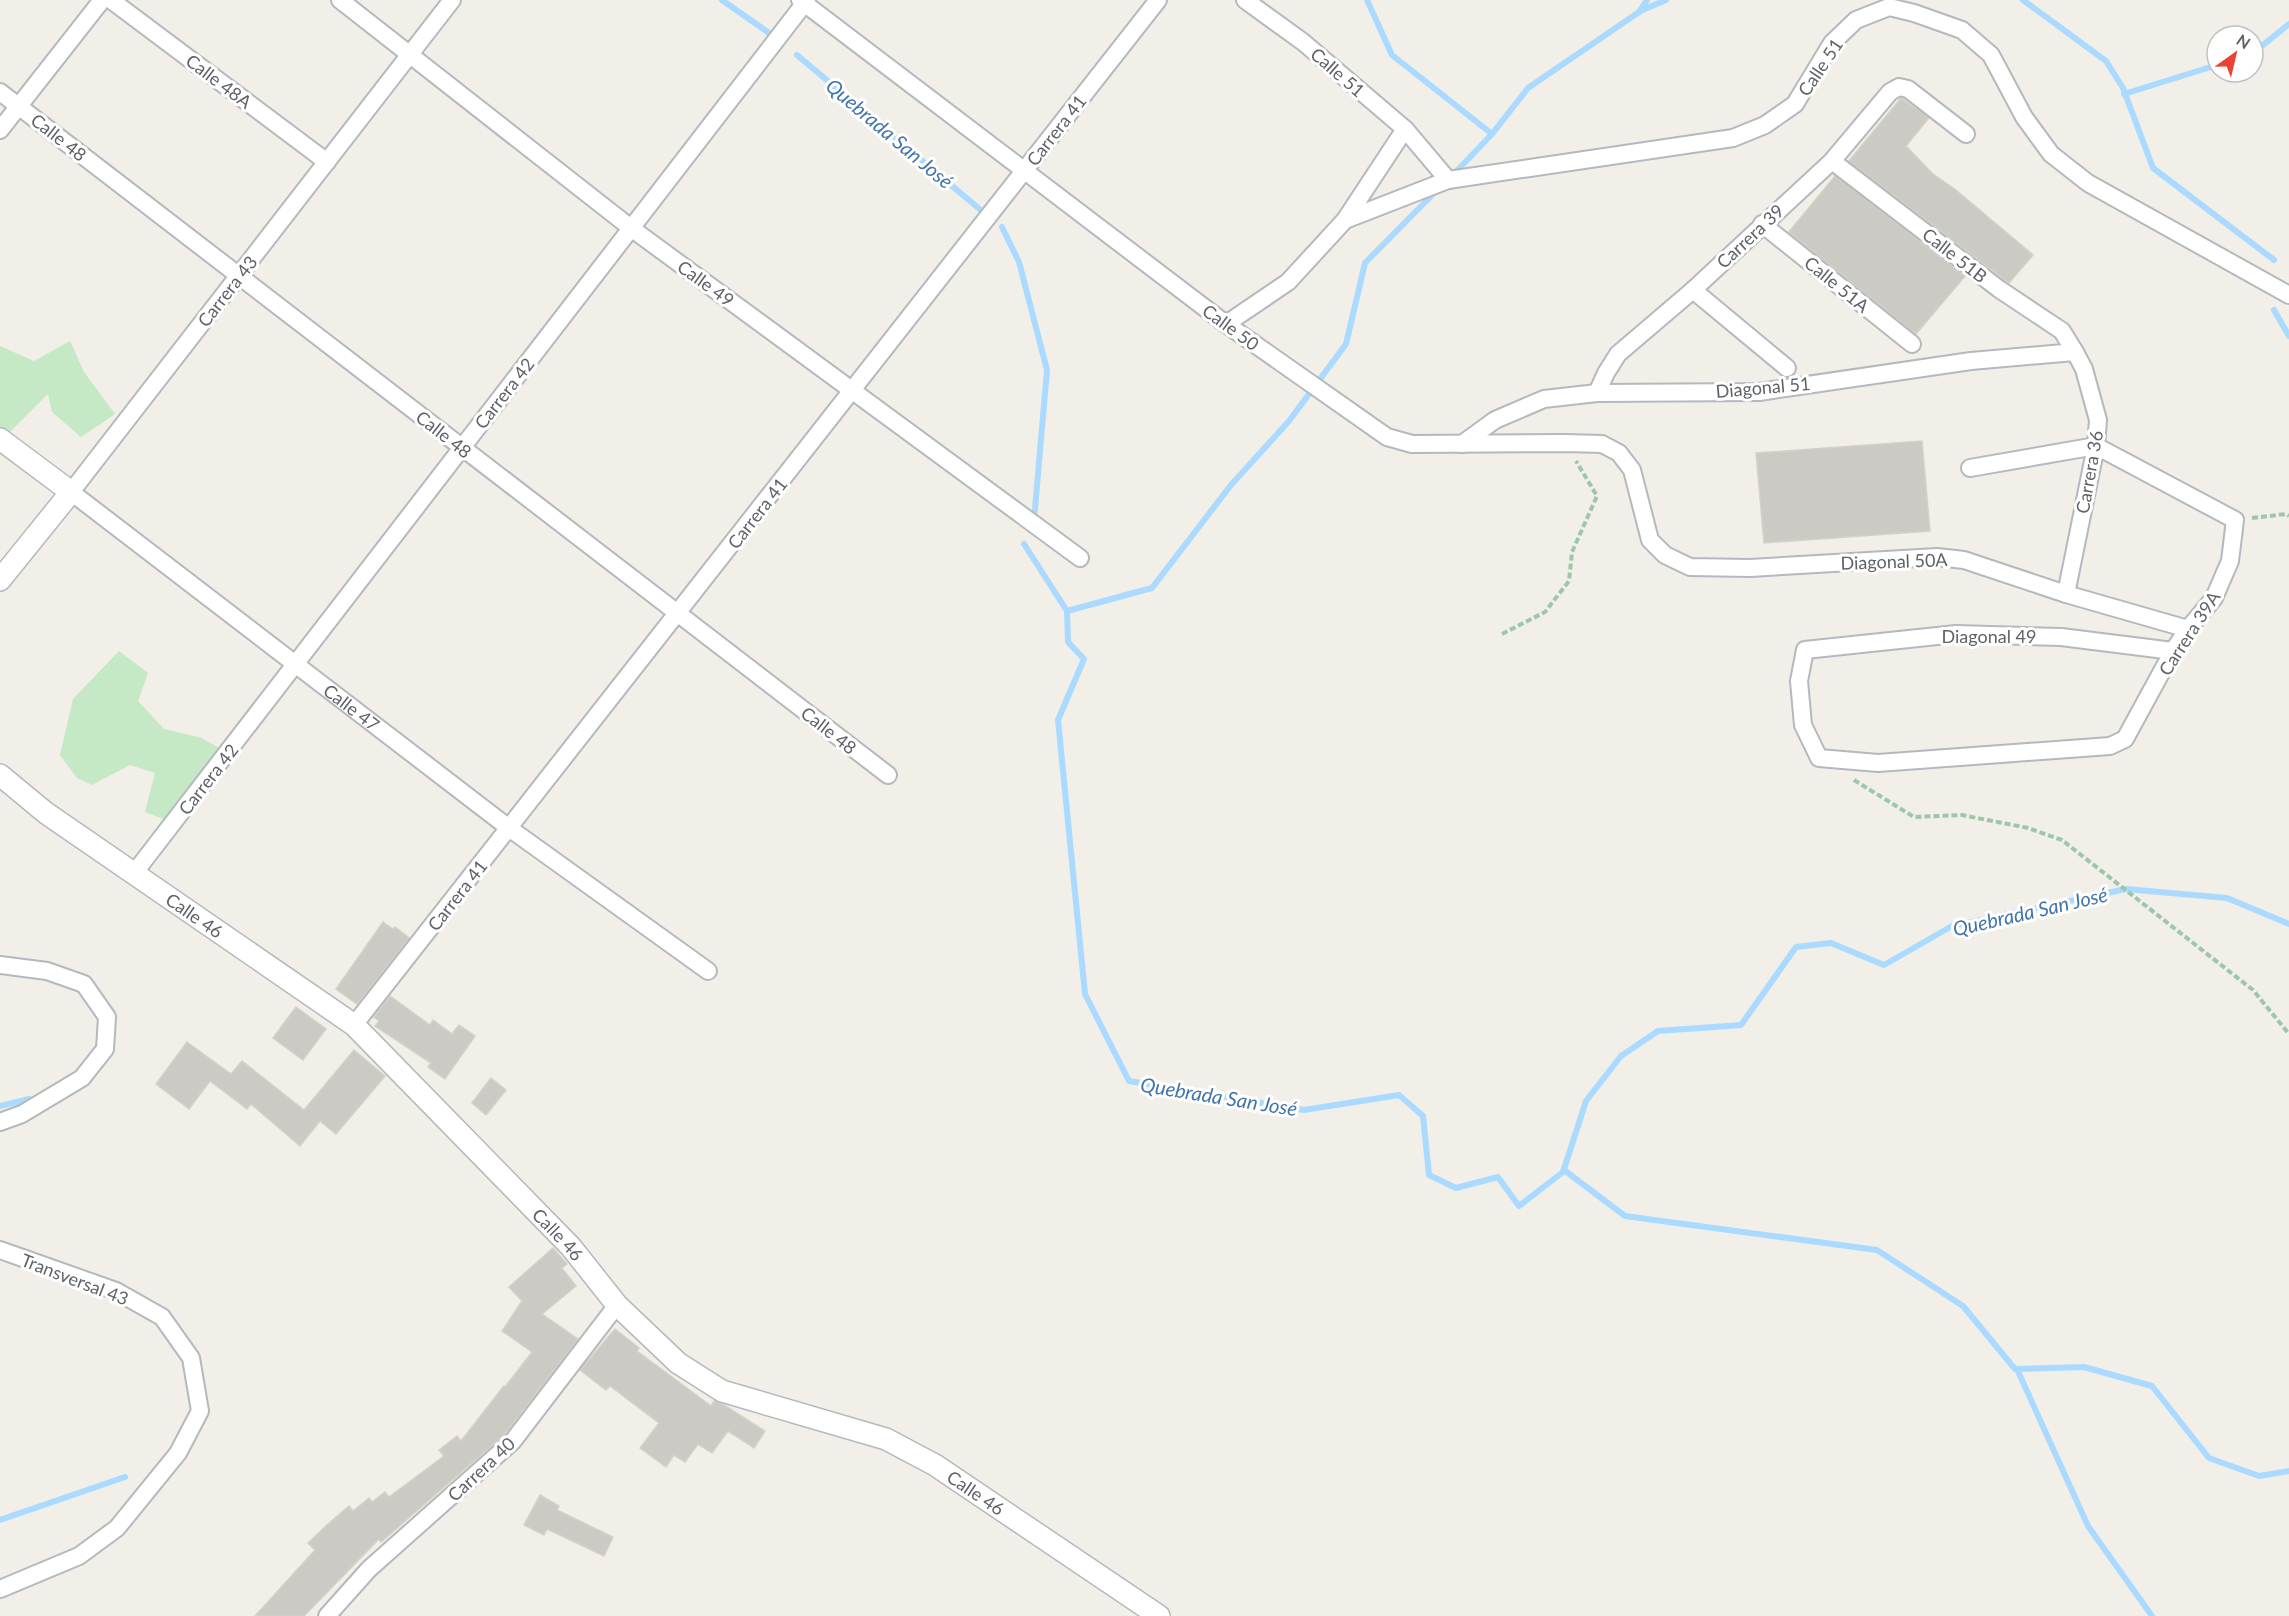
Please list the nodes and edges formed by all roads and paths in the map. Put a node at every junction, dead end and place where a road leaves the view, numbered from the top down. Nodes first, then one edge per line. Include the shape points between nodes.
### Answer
1 (102, 0) edge
2 (111, 0) edge
3 (340, 0) edge
4 (452, 0) edge
5 (1158, 0) edge
6 (1245, 0) edge
7 (804, 1) edge
8 (409, 56) junction
9 (0, 92) edge
10 (19, 106) junction
11 (1405, 129) junction
12 (0, 130) edge
13 (1966, 134) dead end
14 (1832, 160) junction
15 (327, 162) junction
16 (1025, 170) junction
17 (1448, 180) junction
18 (1345, 220) junction
19 (1762, 224) junction
20 (631, 228) junction
21 (239, 276) junction
22 (1693, 290) junction
23 (2289, 295) edge
24 (1226, 324) junction
25 (1912, 344) dead end
26 (2075, 352) junction
27 (1787, 368) dead end
28 (852, 390) junction
29 (1597, 393) junction
30 (0, 438) edge
31 (1565, 443) junction
32 (1462, 444) junction
33 (2096, 446) junction
34 (462, 448) junction
35 (1970, 468) dead end
36 (71, 492) junction
37 (2289, 516) edge
38 (2235, 520) junction
39 (1665, 555) joint
40 (1080, 558) dead end
41 (0, 580) edge
42 (2066, 594) junction
43 (677, 614) junction
44 (2188, 630) junction
45 (1502, 634) dead end
46 (2173, 651) junction
47 (296, 664) junction
48 (2125, 739) joint
49 (0, 775) edge
50 (888, 776) dead end
51 (1848, 776) dead end
52 (509, 828) junction
53 (135, 872) junction
54 (0, 965) edge
55 (708, 970) dead end
56 (354, 1025) junction
57 (2289, 1034) edge
58 (0, 1122) edge
59 (0, 1250) edge
60 (617, 1305) junction
61 (0, 1589) edge
62 (327, 1616) edge
63 (1160, 1616) edge

1 - 10 street
2 - 15 street, Calle 48A
3 - 8 street, Calle 49
4 - 8 street, Carrera 43
5 - 16 street, Carrera 41
6 - 11 street, Calle 51 via 1303,42
7 - 16 street, Calle 50
7 - 20 street, Carrera 42
8 - 15 street, Carrera 43
8 - 20 street, Calle 49
9 - 10 street, Calle 48
10 - 12 street
10 - 21 street, Calle 48
11 - 17 street, Calle 51
11 - 18 street
13 - 14 street, Carrera 39 via 1908,89 1899,87 1890,92
14 - 19 street, Carrera 39
14 - 26 street, Calle 51B via 1999,289 2062,331
15 - 21 street, Carrera 43
16 - 24 street, Calle 50
16 - 28 street, Carrera 41
17 - 18 street
17 - 23 street, Calle 51 via 1733,138 1765,125 1795,104 1832,43 1856,20 1888,7 1962,30 1991,55 2024,117 2051,154 2088,183
18 - 24 street via 1288,282
19 - 22 street, Carrera 39
19 - 25 street, Calle 51A
20 - 28 street, Calle 49
20 - 34 street, Carrera 42
21 - 34 street, Calle 48
21 - 36 street, Carrera 43
22 - 27 street
22 - 29 street, Carrera 39 via 1618,354
24 - 32 street, Calle 50 via 1387,437 1412,444
26 - 29 street, Diagonal 51 via 1971,361 1759,392
26 - 33 street, Carrera 36 via 2084,369 2098,420
28 - 40 street, Calle 49
28 - 43 street, Carrera 41
29 - 32 street, Diagonal 51 via 1544,399 1495,420
30 - 36 street, Calle 47
31 - 32 street, Calle 50
31 - 39 street, Calle 50 via 1602,444 1619,453 1632,470 1650,540
31 - 45 path via 1597,496 1572,552 1569,581 1545,612
33 - 35 street
33 - 38 street
33 - 42 street, Carrera 36
34 - 43 street, Calle 48
34 - 47 street, Carrera 42
36 - 41 street, Carrera 43
36 - 47 street, Calle 47
37 - 38 path
38 - 44 street, Carrera 39A via 2230,561 2214,598
39 - 42 street, Diagonal 50A via 1690,567 1937,557 1964,560
42 - 44 street, Diagonal 50A
43 - 50 street, Calle 48
43 - 52 street, Carrera 41
44 - 46 street, Carrera 39A
46 - 48 street, Carrera 39A
46 - 48 street, Diagonal 49 via 2061,637 1956,634 1805,650 1799,681 1803,725 1819,758 1878,763 2110,746
47 - 52 street, Calle 47
47 - 53 street, Carrera 42
49 - 53 street, Calle 46 via 46,813
51 - 57 path via 1914,817 1962,815 2028,828 2062,840 2253,990
52 - 55 street, Calle 47
52 - 56 street, Carrera 41
53 - 56 street, Calle 46
54 - 58 street via 47,971 84,984 107,1017 105,1049 82,1078 22,1114
56 - 60 street, Calle 46 via 571,1246
59 - 61 street, Transversal 43 via 116,1291 162,1317 191,1358 200,1411 178,1453 117,1528 79,1556
60 - 62 street, Carrera 40 via 513,1441 369,1569
60 - 63 street, Calle 46 via 678,1363 722,1391 886,1439 935,1465

